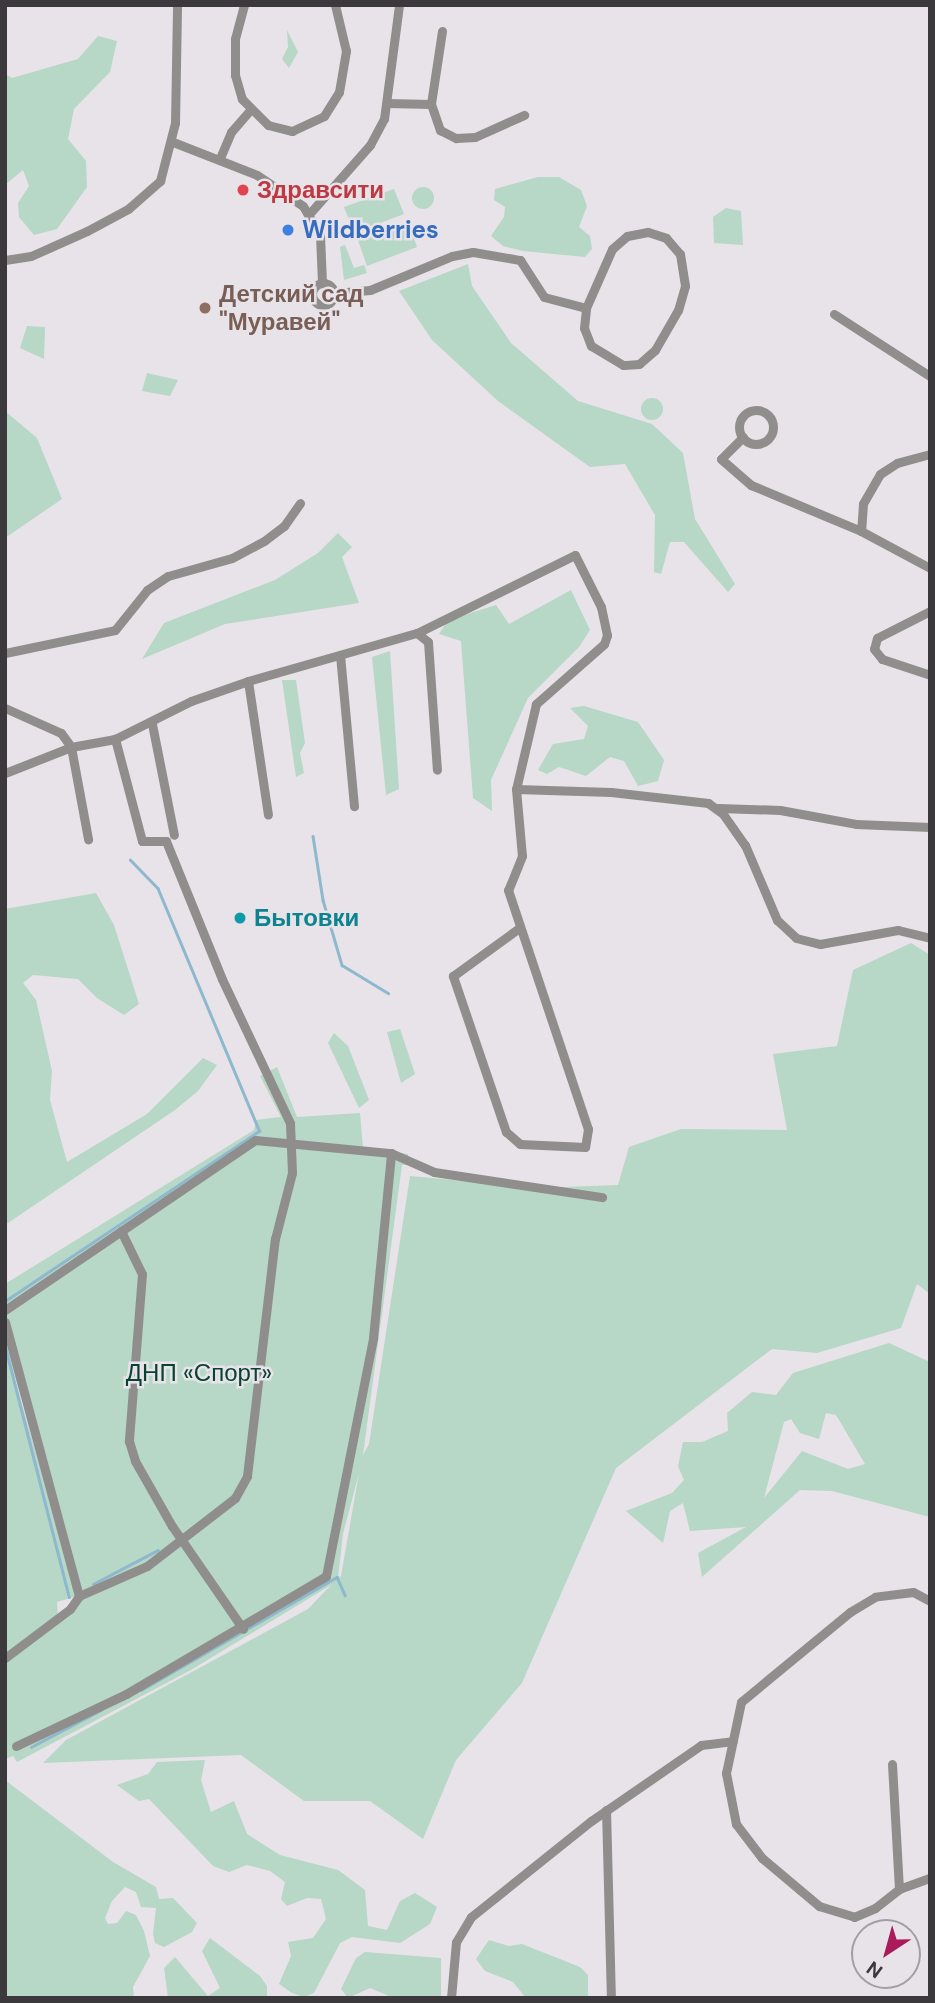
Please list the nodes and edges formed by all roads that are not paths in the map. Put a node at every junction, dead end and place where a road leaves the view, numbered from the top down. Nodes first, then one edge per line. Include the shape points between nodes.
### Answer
1 (177, 5) edge
2 (244, 5) edge
3 (335, 5) edge
4 (399, 5) edge
5 (442, 31) dead end
6 (387, 103) junction
7 (431, 104) junction
8 (250, 110) junction
9 (524, 115) dead end
10 (173, 142) junction
11 (220, 158) junction
12 (310, 213) junction
13 (5, 260) edge
14 (323, 282) junction
15 (335, 293) junction
16 (586, 308) junction
17 (834, 314) dead end
18 (930, 376) edge
19 (743, 437) dead end
20 (930, 454) edge
21 (300, 503) dead end
22 (861, 531) junction
23 (930, 568) edge
24 (930, 611) edge
25 (416, 632) junction
26 (5, 653) edge
27 (340, 655) junction
28 (930, 675) edge
29 (248, 681) junction
30 (5, 708) edge
31 (152, 724) junction
32 (115, 739) junction
33 (71, 747) junction
34 (437, 770) dead end
35 (5, 773) edge
36 (516, 789) junction
37 (354, 806) dead end
38 (718, 808) junction
39 (268, 815) dead end
40 (930, 827) edge
41 (174, 835) dead end
42 (88, 839) dead end
43 (519, 929) junction
44 (930, 938) edge
45 (290, 1145) junction
46 (391, 1153) junction
47 (602, 1197) dead end
48 (121, 1231) junction
49 (5, 1310) edge
50 (5, 1322) edge
51 (184, 1540) junction
52 (79, 1597) junction
53 (930, 1601) edge
54 (243, 1629) junction
55 (5, 1658) edge
56 (733, 1741) junction
57 (16, 1746) dead end
58 (892, 1764) dead end
59 (606, 1810) junction
60 (930, 1878) edge
61 (899, 1889) junction
62 (451, 1998) edge
63 (611, 1998) edge

1 - 10 street
2 - 8 street via 236,27 235,66 242,99
3 - 8 street via 344,35 345,65 339,92 324,116 292,131 268,124
4 - 6 street
5 - 7 street
6 - 7 street
6 - 12 street via 370,145
7 - 9 street via 440,130 456,138 484,135
8 - 11 street via 231,132
10 - 11 street
10 - 13 street via 160,181 128,209 39,253
11 - 12 street via 267,181
12 - 14 street via 320,235
14 - 15 street
14 - 15 street via 312,290 316,303 330,303
15 - 16 street via 370,290 452,256 473,252 520,260 544,297
16 - 16 street via 584,328 591,346 614,362 639,364 663,341 678,310 686,274 680,254 657,234 628,236 607,258
17 - 18 street
19 - 22 street via 722,459 751,485
20 - 22 street via 897,463 880,474 863,504
21 - 26 street via 284,526 264,541 232,558 168,576 147,590 115,630
22 - 23 street
24 - 28 street via 877,638 874,649 882,659
25 - 27 street
25 - 34 street via 428,642
25 - 36 street via 575,555 601,607 607,635 604,644 536,704
27 - 29 street
27 - 37 street
29 - 31 street via 191,701
29 - 39 street
30 - 33 street via 61,733
31 - 32 street
31 - 41 street
32 - 33 street
32 - 45 street via 142,841 166,841 222,979 290,1123
33 - 35 street
33 - 42 street
36 - 38 street via 611,792
36 - 43 street via 522,856 508,890
38 - 40 street via 780,810 856,824
38 - 44 street via 746,845 777,920 796,938 828,943 898,930
43 - 43 street via 453,976 506,1132 520,1144 585,1147 588,1129
45 - 46 street
45 - 48 street via 255,1140
45 - 51 street via 292,1173 275,1239 247,1476 235,1498
46 - 47 street via 434,1172
46 - 54 street via 373,1338 326,1576
48 - 49 street
48 - 51 street via 142,1274 129,1441 135,1461
50 - 52 street
51 - 52 street via 124,1579
51 - 54 street
52 - 55 street via 70,1609
53 - 56 street via 913,1592 875,1597 850,1612 741,1702
54 - 57 street via 126,1695
56 - 59 street via 701,1745
56 - 61 street via 726,1773 736,1824 762,1858 819,1906 853,1917 875,1908
58 - 61 street
59 - 62 street via 471,1917 456,1942
59 - 63 street
60 - 61 street

